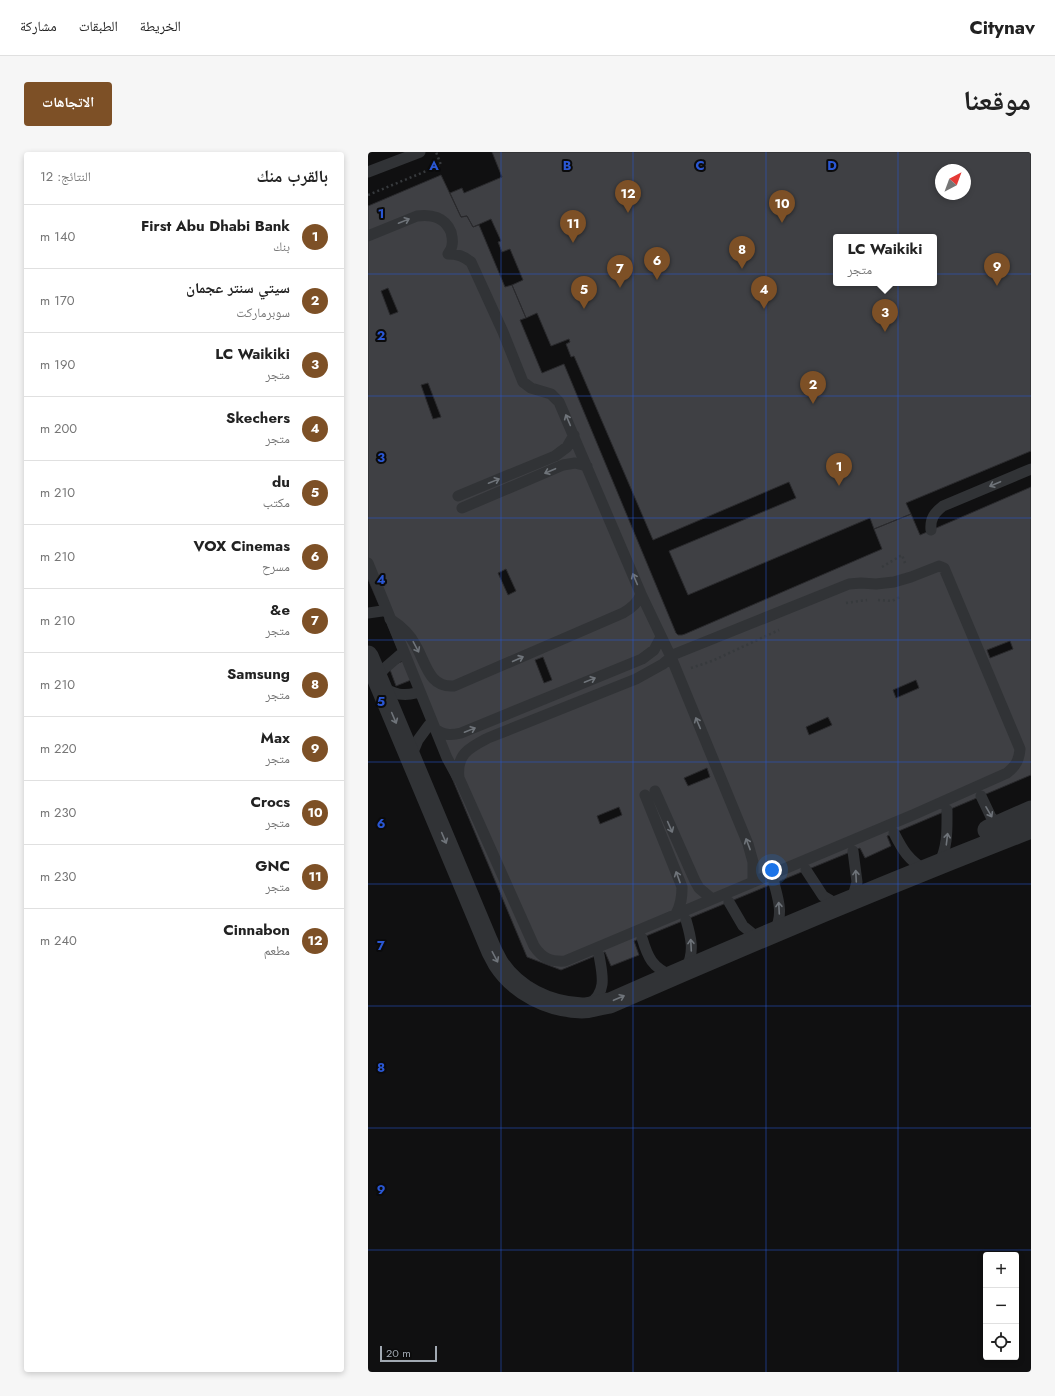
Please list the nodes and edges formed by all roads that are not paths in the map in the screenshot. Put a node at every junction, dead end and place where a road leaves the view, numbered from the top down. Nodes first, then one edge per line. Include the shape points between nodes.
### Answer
1 (420, 152) edge
2 (368, 172) edge
3 (368, 236) edge
4 (574, 435) junction
5 (587, 466) junction
6 (1031, 468) edge
7 (458, 496) dead end
8 (462, 508) dead end
9 (930, 530) dead end
10 (368, 563) edge
11 (641, 594) junction
12 (382, 611) dead end
13 (368, 613) edge
14 (390, 618) junction
15 (661, 637) junction
16 (400, 655) dead end
17 (368, 656) edge
18 (671, 657) junction
19 (379, 682) junction
20 (416, 693) dead end
21 (432, 726) junction
22 (411, 758) junction
23 (459, 778) junction
24 (981, 796) dead end
25 (947, 810) dead end
26 (1031, 811) edge
27 (1000, 825) junction
28 (1031, 828) edge
29 (894, 833) dead end
30 (853, 851) dead end
31 (958, 856) junction
32 (932, 868) junction
33 (806, 870) dead end
34 (753, 882) junction
35 (774, 883) dead end
36 (712, 899) junction
37 (729, 902) dead end
38 (846, 903) junction
39 (681, 917) junction
40 (767, 936) junction
41 (642, 938) dead end
42 (599, 955) dead end
43 (679, 973) junction
44 (584, 1008) junction

1 - 2 lane
3 - 4 lane via 424,214 446,223 450,230 452,245 448,254 464,256 471,262 523,382 556,398
4 - 5 lane
7 -> 4 lane via 556,456 567,447
5 -> 8 lane via 576,463 564,465
11 -> 5 lane
6 -> 9 lane via 943,506 933,516
10 - 14 lane
14 -> 11 lane via 411,638 433,680 443,685 454,686 623,613 635,605
11 - 15 lane
12 - 13 lane
14 - 21 lane
15 - 18 lane
21 -> 15 lane via 447,735 461,734 642,659 654,650
16 - 19 lane via 385,668
17 - 19 street
18 - 23 lane via 636,679 474,745 462,756 459,763
34 -> 18 lane via 752,853
18 - 34 lane via 849,584 894,582 942,567 1020,749 1015,767 1007,773
19 - 20 lane via 388,691 398,695
19 -> 22 street
21 - 22 lane via 418,740
21 - 23 lane
22 -> 44 street via 498,963 515,982 535,996 559,1005
23 - 39 lane via 534,946 546,960 565,961
24 -> 27 lane via 991,816
32 -> 25 lane via 945,850
26 - 27 street
27 - 31 street via 977,836
28 - 31 street
29 - 32 lane via 909,859
38 -> 30 lane via 857,882
31 - 32 street
32 - 38 street
33 - 38 lane via 823,896
34 - 36 lane
40 -> 35 lane via 780,918
36 - 39 lane
39 -> 36 lane via 682,887 650,793 695,882
37 - 40 lane via 743,926
38 - 40 street
43 -> 39 lane via 690,962 692,948
40 - 43 street
41 - 43 lane via 647,956 654,965 662,972
42 - 44 lane via 602,987 592,1003
44 -> 43 street via 610,1002

